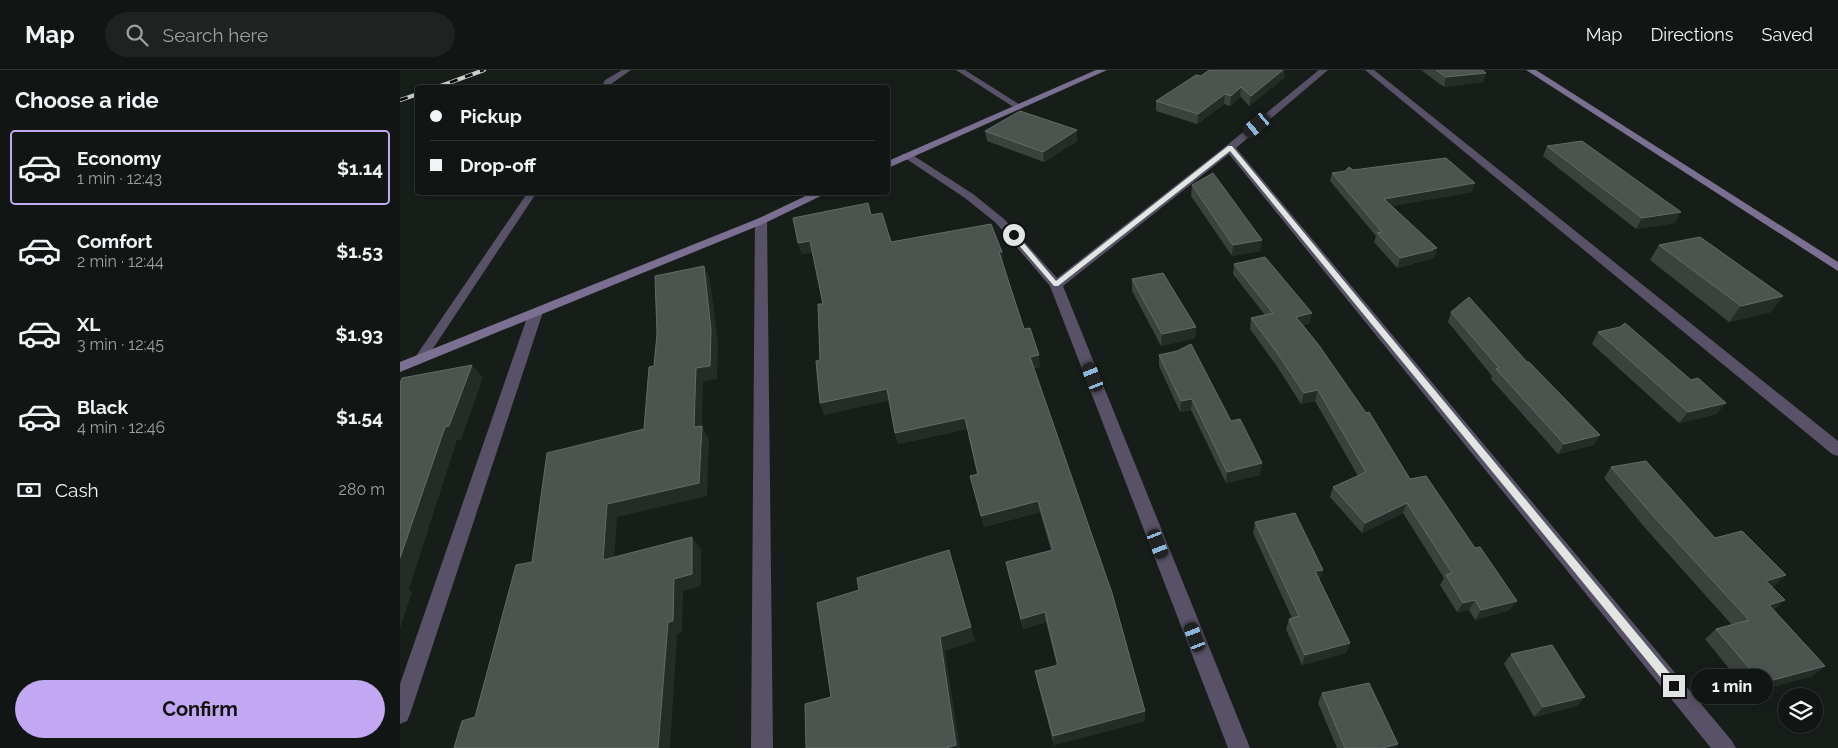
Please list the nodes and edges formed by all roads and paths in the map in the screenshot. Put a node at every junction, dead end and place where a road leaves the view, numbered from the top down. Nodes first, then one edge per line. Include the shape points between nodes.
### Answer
1 (627, 70) edge
2 (960, 70) edge
3 (1103, 70) edge
4 (1324, 70) edge
5 (1369, 70) edge
6 (1530, 70) edge
7 (606, 85) edge
8 (1018, 106) junction
9 (1230, 148) junction
10 (907, 156) junction
11 (890, 163) edge
12 (531, 195) edge
13 (817, 195) edge
14 (761, 221) junction
15 (1838, 266) edge
16 (1056, 285) junction
17 (536, 312) junction
18 (420, 358) junction
19 (400, 367) edge
20 (1838, 450) edge
21 (400, 714) edge
22 (762, 748) edge
23 (1239, 748) edge
24 (1725, 748) edge

1 - 7 lane
2 - 8 lane
3 - 8 street
4 - 9 street
5 - 20 street
6 - 15 street
8 - 10 street
9 - 16 street
9 - 24 street
10 - 11 street
10 - 16 street via 970,196 1000,221
12 - 18 lane
13 - 14 street
14 - 17 street
14 - 22 street
16 - 23 street
17 - 18 street
17 - 21 street
18 - 19 street

